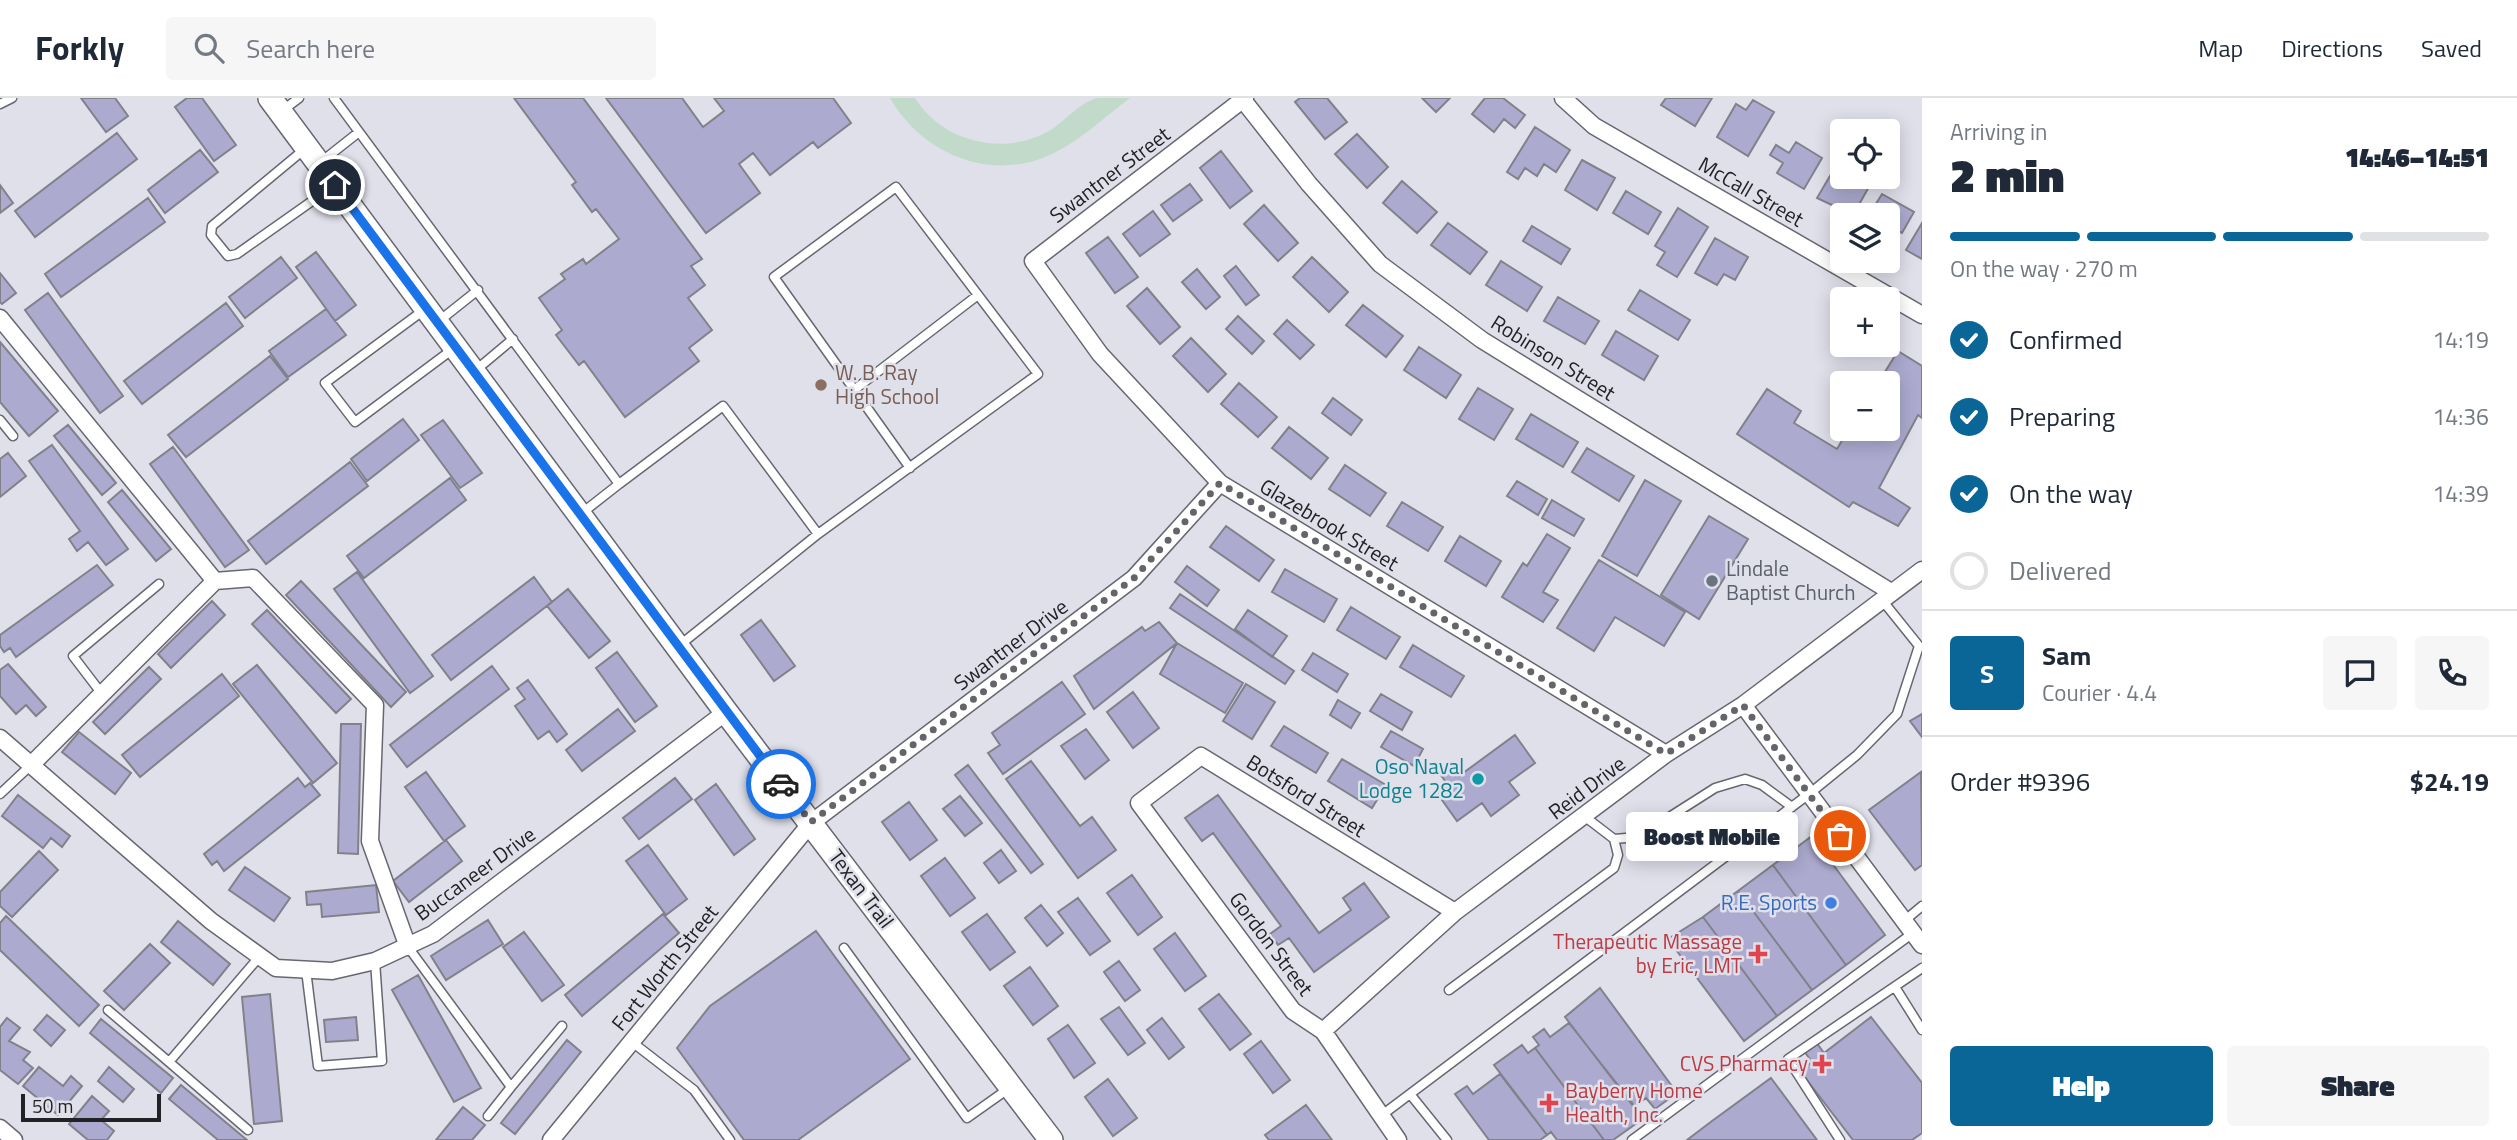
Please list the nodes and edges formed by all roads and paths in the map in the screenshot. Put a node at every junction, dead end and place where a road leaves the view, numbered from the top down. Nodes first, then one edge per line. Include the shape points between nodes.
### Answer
1 (12, 98) edge
2 (299, 98) edge
3 (334, 98) edge
4 (1563, 98) edge
5 (1244, 99) edge
6 (0, 104) edge
7 (275, 105) edge
8 (359, 132) junction
9 (313, 156) junction
10 (335, 185) junction
11 (1033, 261) joint
12 (478, 290) junction
13 (978, 295) junction
14 (431, 315) junction
15 (1922, 316) edge
16 (0, 318) edge
17 (513, 339) junction
18 (455, 347) junction
19 (474, 372) junction
20 (854, 390) junction
21 (0, 420) edge
22 (13, 436) dead end
23 (910, 468) junction
24 (1220, 483) junction
25 (619, 484) junction
26 (580, 515) junction
27 (818, 534) junction
28 (1922, 570) edge
29 (215, 581) junction
30 (159, 584) dead end
31 (1886, 596) junction
32 (1922, 628) edge
33 (1912, 635) junction
34 (677, 646) junction
35 (102, 694) junction
36 (1743, 705) junction
37 (726, 712) junction
38 (0, 738) edge
39 (1666, 754) junction
40 (31, 765) junction
41 (0, 794) edge
42 (1809, 794) junction
43 (1139, 803) joint
44 (1792, 807) junction
45 (1584, 816) junction
46 (811, 822) junction
47 (1614, 839) junction
48 (1922, 906) edge
49 (1455, 912) junction
50 (1913, 933) edge
51 (408, 947) junction
52 (844, 948) dead end
53 (260, 956) junction
54 (375, 961) junction
55 (1922, 968) edge
56 (306, 970) junction
57 (1895, 987) junction
58 (1449, 990) dead end
59 (108, 1010) dead end
60 (562, 1026) dead end
61 (1922, 1030) edge
62 (1323, 1031) junction
63 (632, 1042) junction
64 (169, 1062) junction
65 (511, 1087) junction
66 (1010, 1087) junction
67 (1410, 1094) junction
68 (1382, 1115) junction
69 (488, 1116) dead end
70 (0, 1128) edge
71 (248, 1130) dead end
72 (14, 1140) edge
73 (551, 1140) edge
74 (730, 1140) edge
75 (1051, 1140) edge
76 (1398, 1140) edge
77 (1447, 1140) edge
78 (1632, 1140) edge
79 (1840, 1140) edge

1 - 6 lane
2 - 7 lane
3 - 8 lane
4 - 15 street, McCall Street via 1594,126
5 - 11 street, Swantner Street
5 - 31 street, Robinson Street via 1309,184 1380,264 1482,340
7 - 9 street, Texan Trail
8 - 9 lane
8 - 12 lane
9 - 10 street, Texan Trail
9 - 10 lane via 212,226 211,235 228,256 237,254
10 - 14 street, Texan Trail
11 - 24 street, Glazebrook Street via 1100,354
12 - 14 lane
12 - 17 lane
13 - 20 lane
13 - 20 lane via 895,187 774,277
13 - 23 lane via 1038,374
14 - 18 street, Texan Trail
14 - 18 lane via 325,383 355,422
16 - 29 street
17 - 19 lane
17 - 25 lane
18 - 19 street, Texan Trail
19 - 26 street, Texan Trail
20 - 23 lane
21 - 22 lane
23 - 27 lane
24 - 39 street, Glazebrook Street
24 - 46 street, Swantner Drive via 1134,578
25 - 26 lane
25 - 27 lane via 723,406
26 - 34 street, Texan Trail
27 - 34 lane
28 - 31 street, Reid Drive
29 - 35 street
29 - 51 street via 253,578 375,705 370,841
30 - 35 lane via 73,656
31 - 33 lane
31 - 36 street, Reid Drive
32 - 33 lane
33 - 42 lane via 1919,646 1898,714
34 - 37 street, Texan Trail
35 - 40 street
36 - 39 street, Reid Drive
36 - 42 street
37 - 46 street, Texan Trail
37 - 51 street, Buccaneer Drive via 433,934
38 - 40 street, Buccaneer Drive
39 - 45 street, Reid Drive
40 - 41 lane
40 - 53 street, Buccaneer Drive via 211,921
42 - 44 lane
42 - 50 street
43 - 49 street, Botsford Street via 1201,756
43 - 62 street, Gordon Street via 1293,1011
44 - 47 lane via 1762,785 1745,779 1715,788 1637,838
44 - 67 lane
45 - 47 lane
45 - 49 street, Reid Drive
46 - 63 street, Fort Worth Street
46 - 66 street, Texan Trail
47 - 58 lane via 1618,855 1614,867
48 - 50 lane
49 - 62 street, Reid Drive
50 - 78 lane
51 - 54 street, Buccaneer Drive
51 - 65 lane
52 - 66 lane via 967,1118
53 - 56 street, Buccaneer Drive via 276,968
53 - 64 lane
54 - 56 street, Buccaneer Drive via 332,971
54 - 56 lane via 382,1061 318,1066
55 - 57 lane
57 - 61 lane
57 - 79 lane via 1788,1059
59 - 64 lane
60 - 65 lane
62 - 68 street, Gordon Street
63 - 73 street, Fort Worth Street
63 - 74 lane via 694,1090
64 - 71 lane
65 - 69 lane
66 - 75 street, Texan Trail
67 - 68 lane
67 - 77 lane
68 - 76 street, Gordon Street
70 - 72 street

